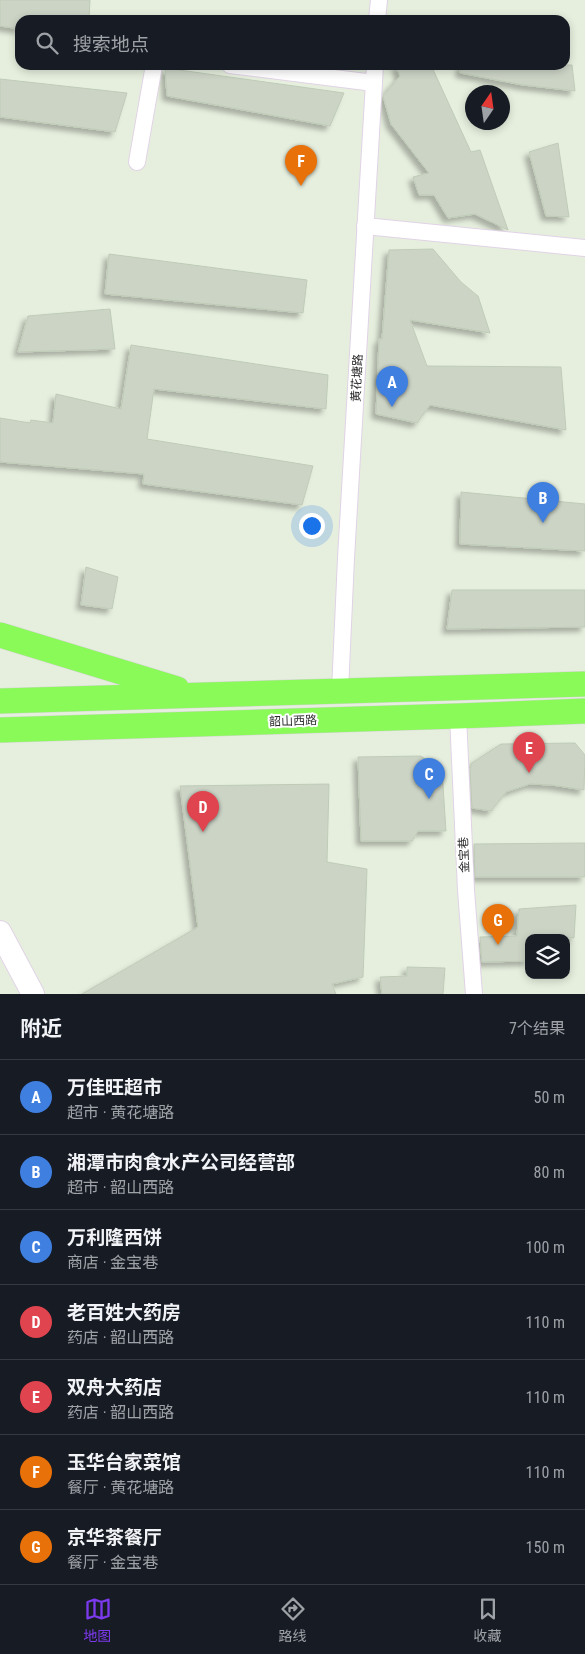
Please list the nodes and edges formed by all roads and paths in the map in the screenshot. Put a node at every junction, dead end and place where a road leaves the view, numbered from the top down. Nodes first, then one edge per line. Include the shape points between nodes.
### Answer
1 (379, 0) edge
2 (378, 15) edge
3 (153, 70) edge
4 (270, 70) edge
5 (375, 70) edge
6 (374, 83) junction
7 (137, 162) dead end
8 (365, 226) junction
9 (585, 248) edge
10 (0, 635) edge
11 (585, 684) edge
12 (340, 691) junction
13 (196, 695) junction
14 (0, 701) edge
15 (585, 711) edge
16 (458, 716) junction
17 (0, 730) edge
18 (0, 932) edge
19 (33, 994) edge
20 (474, 994) edge

1 - 2 street
3 - 7 street
4 - 6 street
5 - 6 street, 黄花塘路
6 - 8 street, 黄花塘路
8 - 9 street
8 - 12 street, 黄花塘路
10 - 13 main road
11 - 12 main road
12 - 13 main road
13 - 14 main road
15 - 16 main road, 韶山西路
16 - 17 main road, 韶山西路
16 - 20 street, 金宝巷
18 - 19 street

